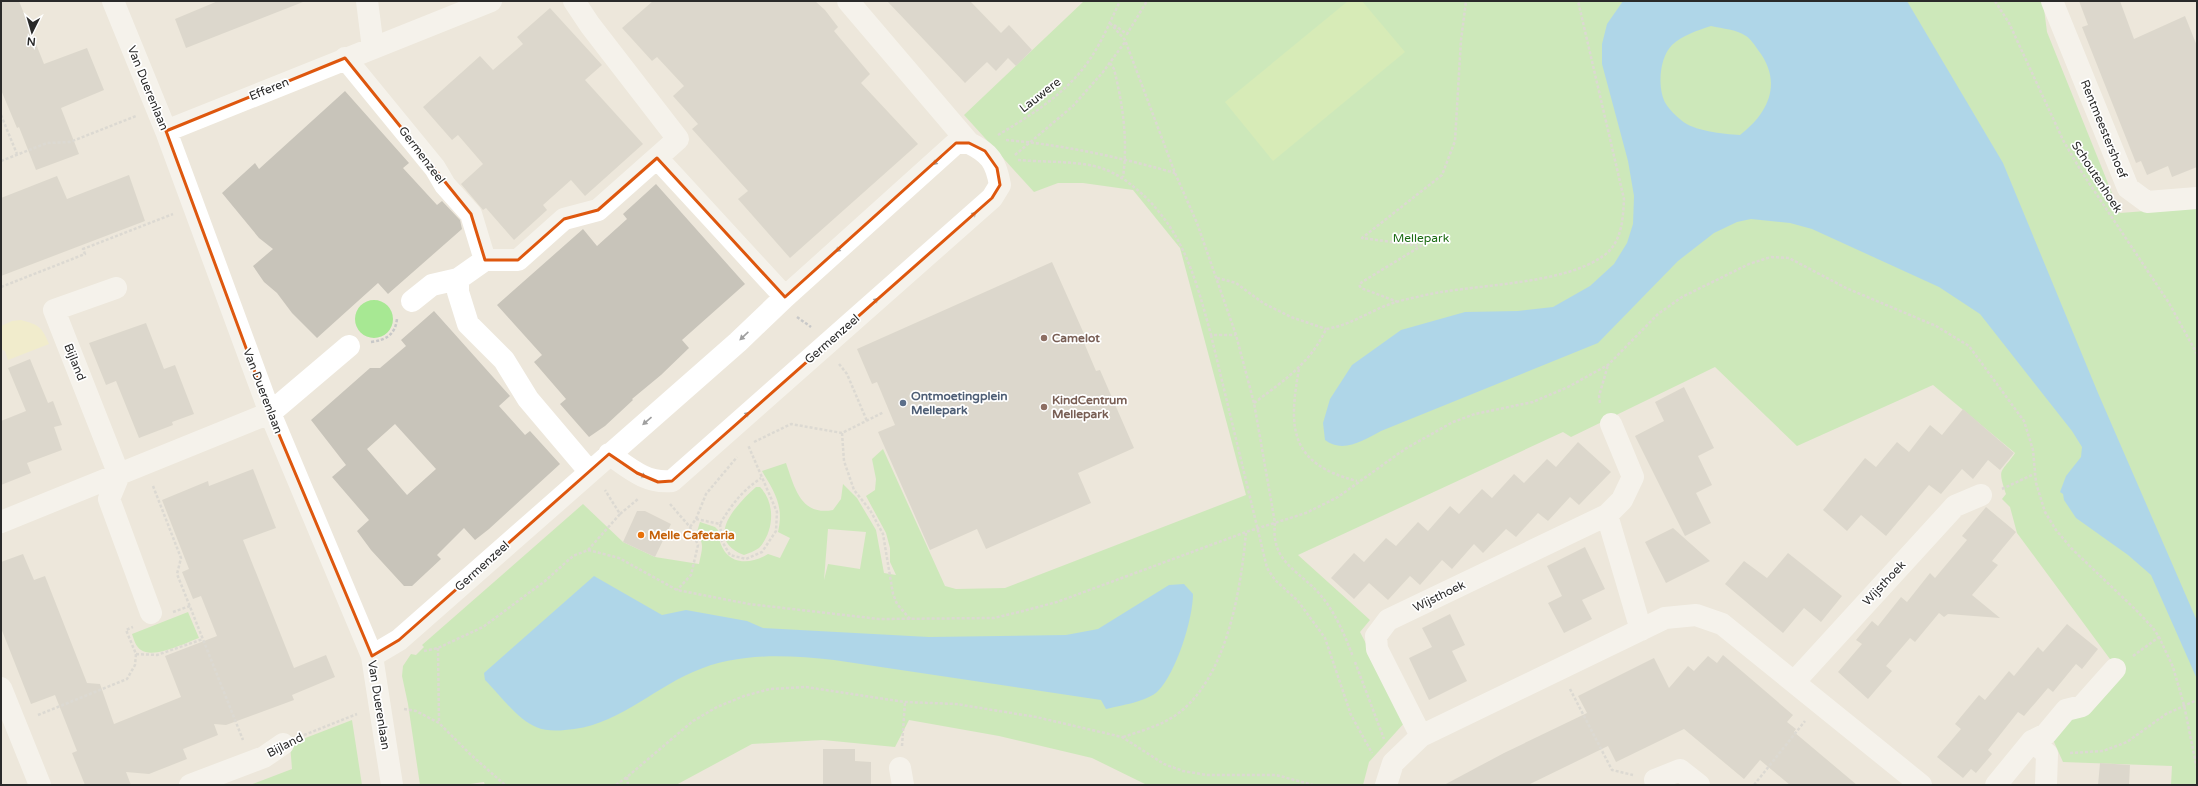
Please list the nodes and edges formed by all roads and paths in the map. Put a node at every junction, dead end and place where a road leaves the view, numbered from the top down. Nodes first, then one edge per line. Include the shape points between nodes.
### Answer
1 (113, 1) edge
2 (367, 1) edge
3 (491, 1) edge
4 (574, 1) edge
5 (848, 1) edge
6 (1120, 1) edge
7 (1147, 1) edge
8 (1465, 1) edge
9 (1578, 1) edge
10 (1995, 1) edge
11 (2052, 1) edge
12 (1110, 23) junction
13 (1125, 42) junction
14 (373, 48) junction
15 (345, 58) junction
16 (1110, 63) junction
17 (157, 108) junction
18 (1, 115) edge
19 (166, 131) junction
20 (992, 138) dead end
21 (998, 139) dead end
22 (1032, 142) junction
23 (969, 143) junction
24 (17, 154) junction
25 (657, 158) junction
26 (1125, 159) junction
27 (1, 161) edge
28 (1175, 173) junction
29 (1123, 177) junction
30 (2197, 198) edge
31 (193, 206) junction
32 (485, 260) junction
33 (1217, 278) junction
34 (458, 279) junction
35 (1, 287) edge
36 (116, 288) dead end
37 (785, 297) junction
38 (412, 301) joint
39 (1398, 302) junction
40 (1326, 329) junction
41 (1211, 335) junction
42 (1236, 335) junction
43 (825, 345) junction
44 (349, 346) joint
45 (2197, 354) edge
46 (1608, 365) junction
47 (1299, 368) junction
48 (1254, 403) junction
49 (884, 412) dead end
50 (270, 413) junction
51 (866, 420) junction
52 (1611, 424) joint
53 (842, 433) junction
54 (748, 445) junction
55 (743, 451) dead end
56 (609, 454) junction
57 (738, 456) dead end
58 (145, 465) junction
59 (589, 471) junction
60 (2034, 474) junction
61 (119, 475) junction
62 (761, 478) junction
63 (658, 482) junction
64 (1357, 482) junction
65 (2007, 487) dead end
66 (1981, 495) dead end
67 (1607, 515) junction
68 (696, 519) junction
69 (1, 522) edge
70 (1275, 523) junction
71 (720, 524) junction
72 (690, 527) junction
73 (1258, 528) junction
74 (1246, 532) junction
75 (588, 550) junction
76 (677, 590) junction
77 (190, 606) junction
78 (153, 617) junction
79 (910, 620) junction
80 (1640, 630) junction
81 (2159, 638) junction
82 (203, 639) junction
83 (399, 640) junction
84 (438, 648) junction
85 (136, 654) junction
86 (372, 656) junction
87 (1560, 669) junction
88 (2115, 669) joint
89 (1795, 681) junction
90 (1, 688) edge
91 (2197, 700) edge
92 (905, 702) junction
93 (1821, 702) junction
94 (379, 704) junction
95 (2184, 705) junction
96 (16, 723) junction
97 (439, 723) junction
98 (1421, 736) junction
99 (1122, 737) junction
100 (283, 744) joint
101 (902, 746) dead end
102 (2040, 748) junction
103 (251, 762) junction
104 (1393, 763) junction
105 (2197, 769) edge
106 (627, 777) junction
107 (1657, 782) edge
108 (40, 785) edge
109 (190, 785) edge
110 (392, 785) edge
111 (505, 785) edge
112 (616, 785) edge
113 (628, 785) edge
114 (1313, 785) edge
115 (1386, 785) edge
116 (1699, 785) edge
117 (1754, 785) edge
118 (1921, 785) edge
119 (1996, 785) edge
120 (2046, 785) edge

1 - 17 street, Van Duerenlaan
2 - 14 street
3 - 14 street, Efferen
4 - 25 street via 678,139
5 - 23 street, Germenzeel
6 - 12 path, Lauwere
7 - 12 path via 1127,34
8 - 39 path via 1455,141 1442,175 1362,238 1421,246 1359,285
9 - 39 path via 1624,200 1619,236 1608,252 1583,267 1535,279 1451,289
10 - 45 path, Schoutenhoek via 2009,23 2062,140 2161,290
11 - 30 street, Rentmeestershoef via 2128,188 2147,202
12 - 13 path
12 - 20 path, Lauwere via 1092,57 1066,88 1032,115
13 - 16 path
13 - 28 path
14 - 15 street, Efferen
15 - 19 street, Efferen
15 - 32 street, Germenzeel via 435,168 445,185 471,214
16 - 22 path via 1073,106
16 - 26 path via 1114,70 1123,112
17 - 19 street, Van Duerenlaan
17 - 24 path via 70,142 47,143
18 - 24 path
19 - 31 street, Van Duerenlaan
21 - 22 path
22 - 26 path
22 - 29 path via 1018,151 1012,160 1094,166
23 -> 37 street, Germenzeel via 956,143
43 -> 23 street, Germenzeel via 992,198 1000,185 997,168 986,151
24 - 27 path
25 - 32 street via 598,210 564,219 518,260
25 - 37 street
26 - 28 path
26 - 29 path
28 - 33 path
29 - 41 path via 1163,215 1178,238 1188,257
31 - 35 path via 83,249 85,254
31 - 50 street, Van Duerenlaan
32 - 34 street
33 - 40 path via 1236,283 1263,303 1291,318
33 - 42 path
34 - 38 street via 432,285
34 - 59 street via 458,292 468,324 504,360 528,399
36 - 61 street, Bijland via 54,310
37 - 43 path via 789,312 820,333
37 -> 56 street, Germenzeel via 738,342
38 - 44 path via 398,312 392,334 384,340 359,341
39 - 40 path via 1336,328
40 - 47 path
41 - 42 path
41 - 73 path
42 - 48 path
43 - 51 path via 847,374
63 -> 43 street, Germenzeel via 672,481
44 - 50 street
46 - 52 path via 1599,396 1603,418
46 - 60 path via 1658,314 1682,297 1750,264 1771,257 1789,258 1846,288 1936,326 1969,346 2024,421 2033,450
46 - 64 path via 1568,387 1533,402 1475,414 1453,422 1405,449
47 - 48 path
47 - 64 path via 1293,400 1298,444 1320,468
48 - 70 path
49 - 51 path
50 - 58 street
50 - 86 street, Van Duerenlaan
51 - 53 path
52 - 67 street, Wijsthoek via 1633,477 1622,500
53 - 54 path via 791,424
53 - 79 path via 844,461 854,490 870,510 882,534 893,594 897,604
54 - 55 path
54 - 62 path
56 - 59 street, Germenzeel
56 -> 63 street via 637,473
57 - 68 path via 706,494
58 - 61 street
58 - 77 path via 181,558 177,574
59 - 75 path via 620,514
59 - 83 street, Germenzeel
60 - 65 path
60 - 81 path via 2045,512 2056,530 2153,628
61 - 69 street
61 - 78 street via 109,498
62 - 71 path via 749,486 730,507
62 - 71 path via 769,491 776,512 776,531 762,552 746,559 730,555 722,541
63 - 72 path via 672,508
64 - 70 path via 1338,497 1312,510
66 - 89 street, Wijsthoek via 1955,506
67 - 80 street
67 - 98 street, Wijsthoek via 1388,620 1376,636 1377,649
68 - 71 path
68 - 72 path
70 - 73 path
70 - 104 path via 1273,537 1280,556 1313,586 1347,640
72 - 76 path via 698,545 691,575
73 - 74 path
73 - 104 path via 1267,568 1275,580 1298,601 1325,638 1351,715 1362,738 1376,758
74 - 79 path via 1057,602 1023,612 994,618
74 - 99 path via 1236,607 1220,653 1206,681 1192,700 1176,715 1152,728
75 - 76 path via 619,558
75 - 84 path via 573,556 545,581 483,627
76 - 79 path via 810,612
77 - 78 path
77 - 82 path
78 - 85 path via 126,630
80 - 87 street
80 - 89 street via 1665,618 1696,615 1716,621
81 - 88 path
81 - 95 path via 2173,667
82 - 85 path via 157,655
82 - 103 path
83 - 84 path via 426,652
83 - 86 street, Germenzeel
84 - 97 path
85 - 96 path via 131,675 119,684
86 - 94 street, Van Duerenlaan
87 - 98 street
87 - 107 path via 1612,770
88 - 102 street via 2082,706 2066,710 2046,734
89 - 93 street
90 - 96 street
91 - 95 path
92 - 99 path via 956,704 992,709
92 - 101 path
92 - 106 path via 806,687 770,690 744,696 717,707 693,721
93 - 117 path
93 - 118 street
94 - 97 path via 416,711
94 - 100 path, Bijland
94 - 110 street, Van Duerenlaan
95 - 102 path via 2166,714 2127,742 2103,751
95 - 105 path
96 - 108 street
97 - 111 path
98 - 104 street
99 - 114 path via 1164,764 1183,771 1207,775 1276,775
100 - 103 street, Bijland
102 - 119 street
102 - 120 street
103 - 109 street, Bijland
104 - 115 street
106 - 112 path
106 - 113 path
107 - 116 street via 1680,770

